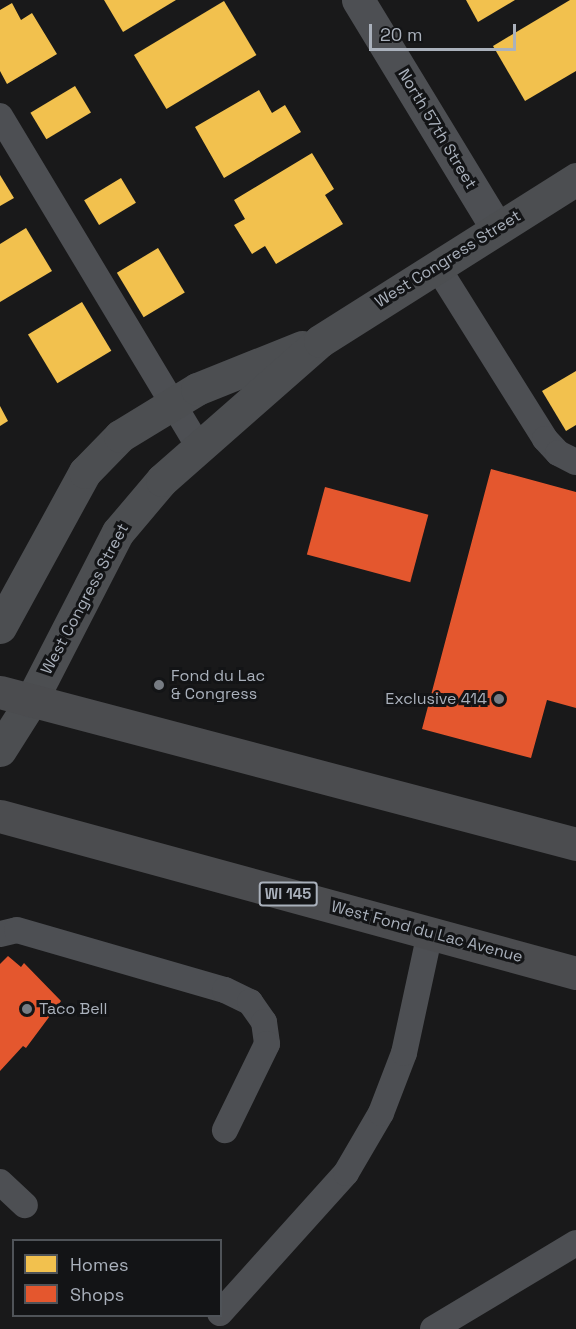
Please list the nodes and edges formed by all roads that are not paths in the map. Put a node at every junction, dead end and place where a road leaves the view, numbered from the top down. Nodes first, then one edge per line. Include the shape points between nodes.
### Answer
1 (358, 0) edge
2 (0, 116) edge
3 (576, 179) edge
4 (496, 227) junction
5 (436, 265) junction
6 (321, 340) junction
7 (172, 402) junction
8 (199, 447) junction
9 (576, 462) edge
10 (0, 627) edge
11 (0, 692) edge
12 (31, 701) junction
13 (0, 750) edge
14 (0, 816) edge
15 (576, 844) edge
16 (430, 933) junction
17 (0, 934) edge
18 (576, 973) edge
19 (225, 1130) dead end
20 (0, 1182) edge
21 (25, 1205) dead end
22 (576, 1243) edge
23 (222, 1311) edge
24 (216, 1317) edge
25 (206, 1329) edge
26 (433, 1329) edge

1 - 4 street, North 57th Street
2 - 7 lane
3 - 4 street, West Congress Street
4 - 5 street, West Congress Street
5 - 6 street, West Congress Street
5 - 9 lane via 545,439 558,453
6 - 7 street, West Congress Street via 232,372
6 - 8 street, West Congress Street
7 - 8 lane
7 - 10 street, West Congress Street via 120,436 85,472
8 - 12 street, West Congress Street via 143,500 118,532
11 - 12 main road
12 - 13 street, West Congress Street
12 - 15 main road
14 - 16 main road, West Fond du Lac Avenue / WI 145
16 - 18 main road, West Fond du Lac Avenue / WI 145
16 - 23 lane via 404,1053 381,1113 346,1173
17 - 19 lane via 17,930 225,990 250,1002 264,1022 267,1044
20 - 21 lane
22 - 26 lane
24 - 25 lane

